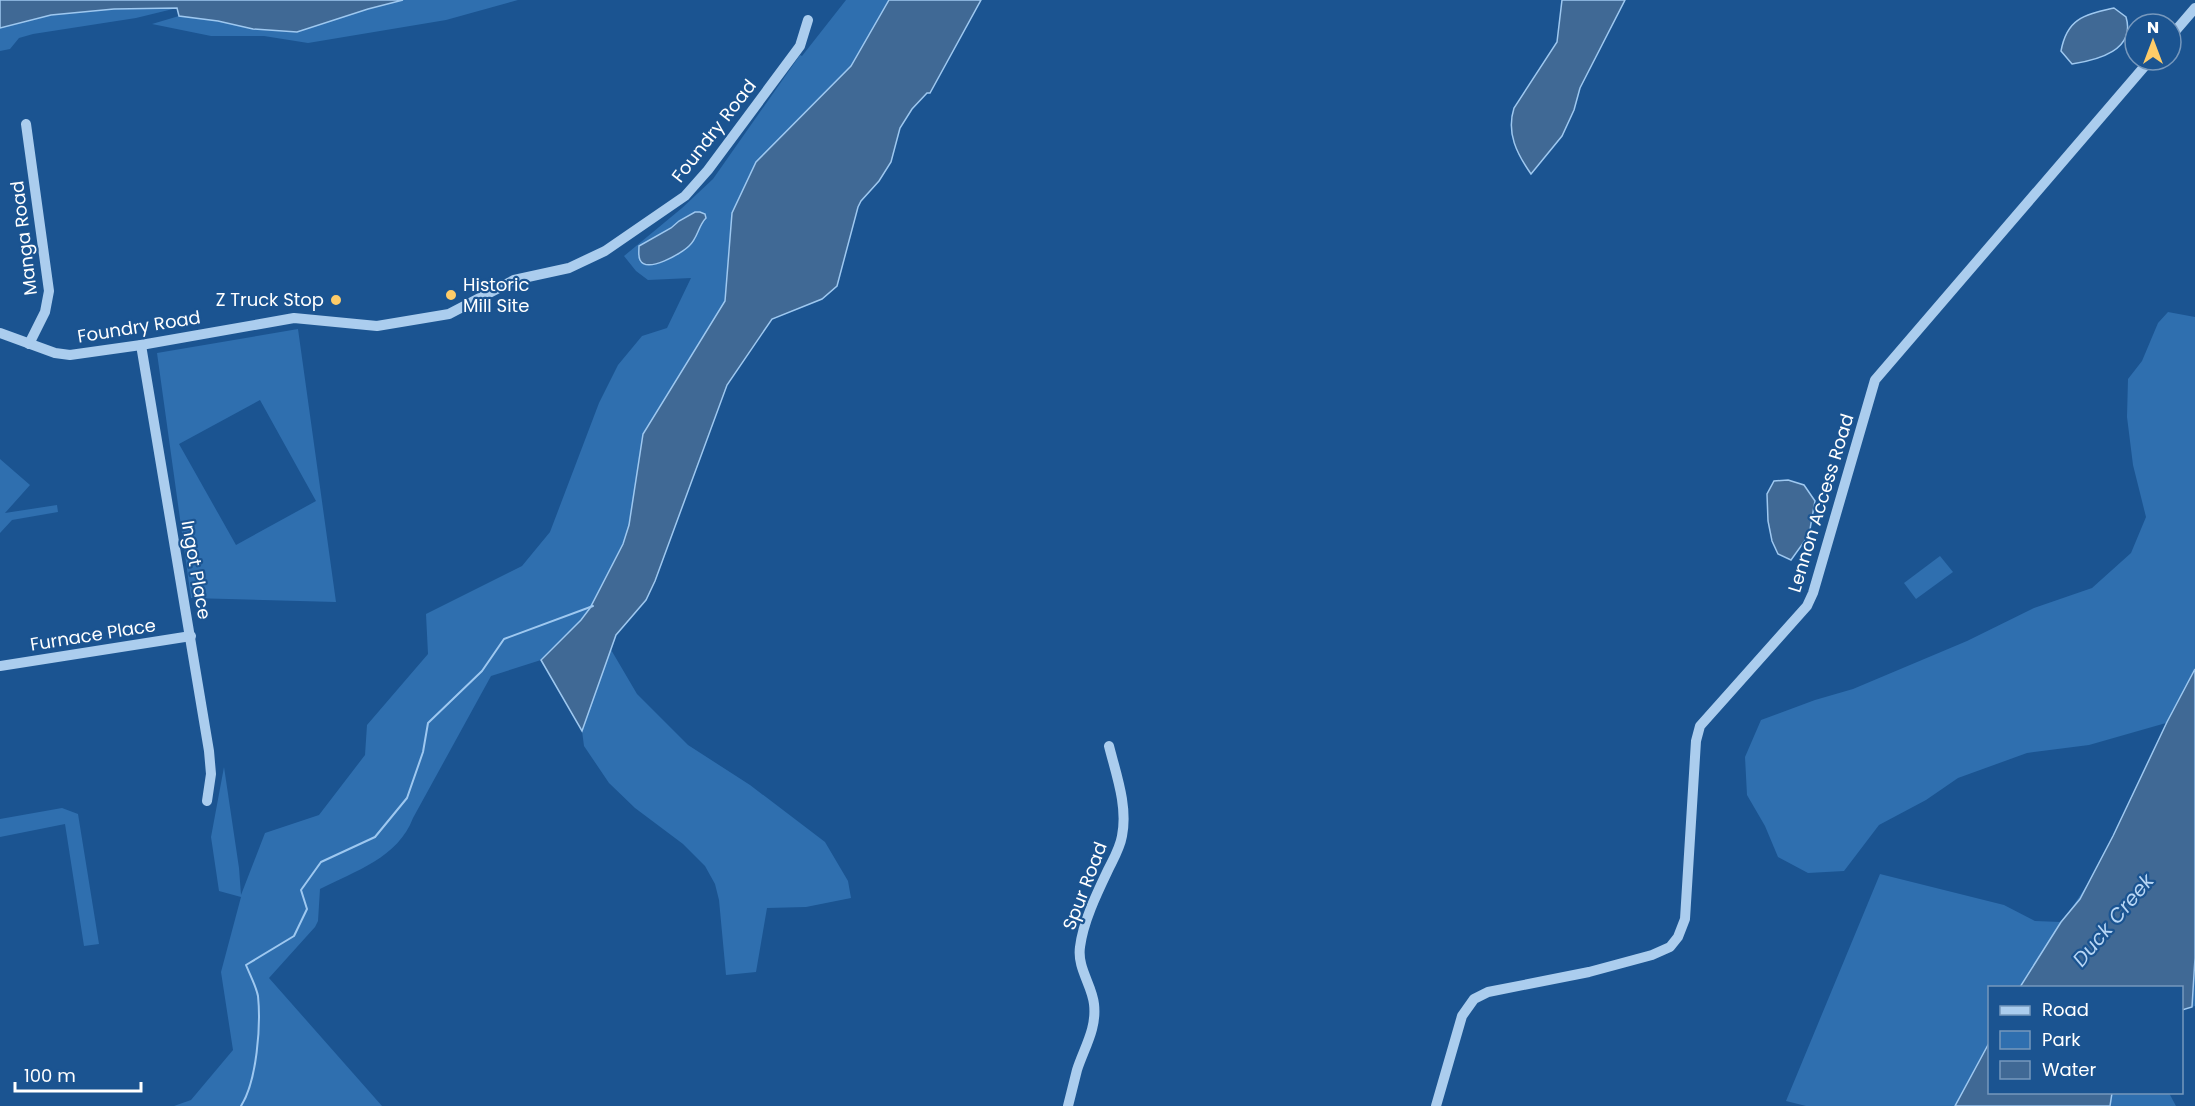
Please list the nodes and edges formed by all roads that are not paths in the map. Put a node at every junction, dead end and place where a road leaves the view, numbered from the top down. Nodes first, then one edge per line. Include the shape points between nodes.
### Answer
1 (2195, 8) edge
2 (808, 21) dead end
3 (2183, 22) edge
4 (2140, 72) edge
5 (26, 124) dead end
6 (0, 333) edge
7 (29, 344) junction
8 (141, 345) junction
9 (191, 636) junction
10 (0, 666) edge
11 (1109, 746) dead end
12 (207, 801) dead end
13 (1068, 1106) edge
14 (1436, 1106) edge

1 - 3 street
2 - 8 street, Foundry Road via 800,46 685,196 589,260 514,280 449,314 377,326 294,318
4 - 14 street, Lennon Access Road via 1875,380 1810,600 1700,726 1685,919 1678,937 1670,947 1652,955 1488,992 1474,999 1462,1016
5 - 7 street, Manga Road via 49,291 45,312
6 - 7 street, Foundry Road
7 - 8 street, Foundry Road via 70,355
8 - 9 street, Ingot Place
9 - 10 street, Furnace Place
9 - 12 street, Ingot Place via 211,770
11 - 13 street, Spur Road via 1122,800 1122,835 1090,912 1080,948 1094,1004 1094,1021

